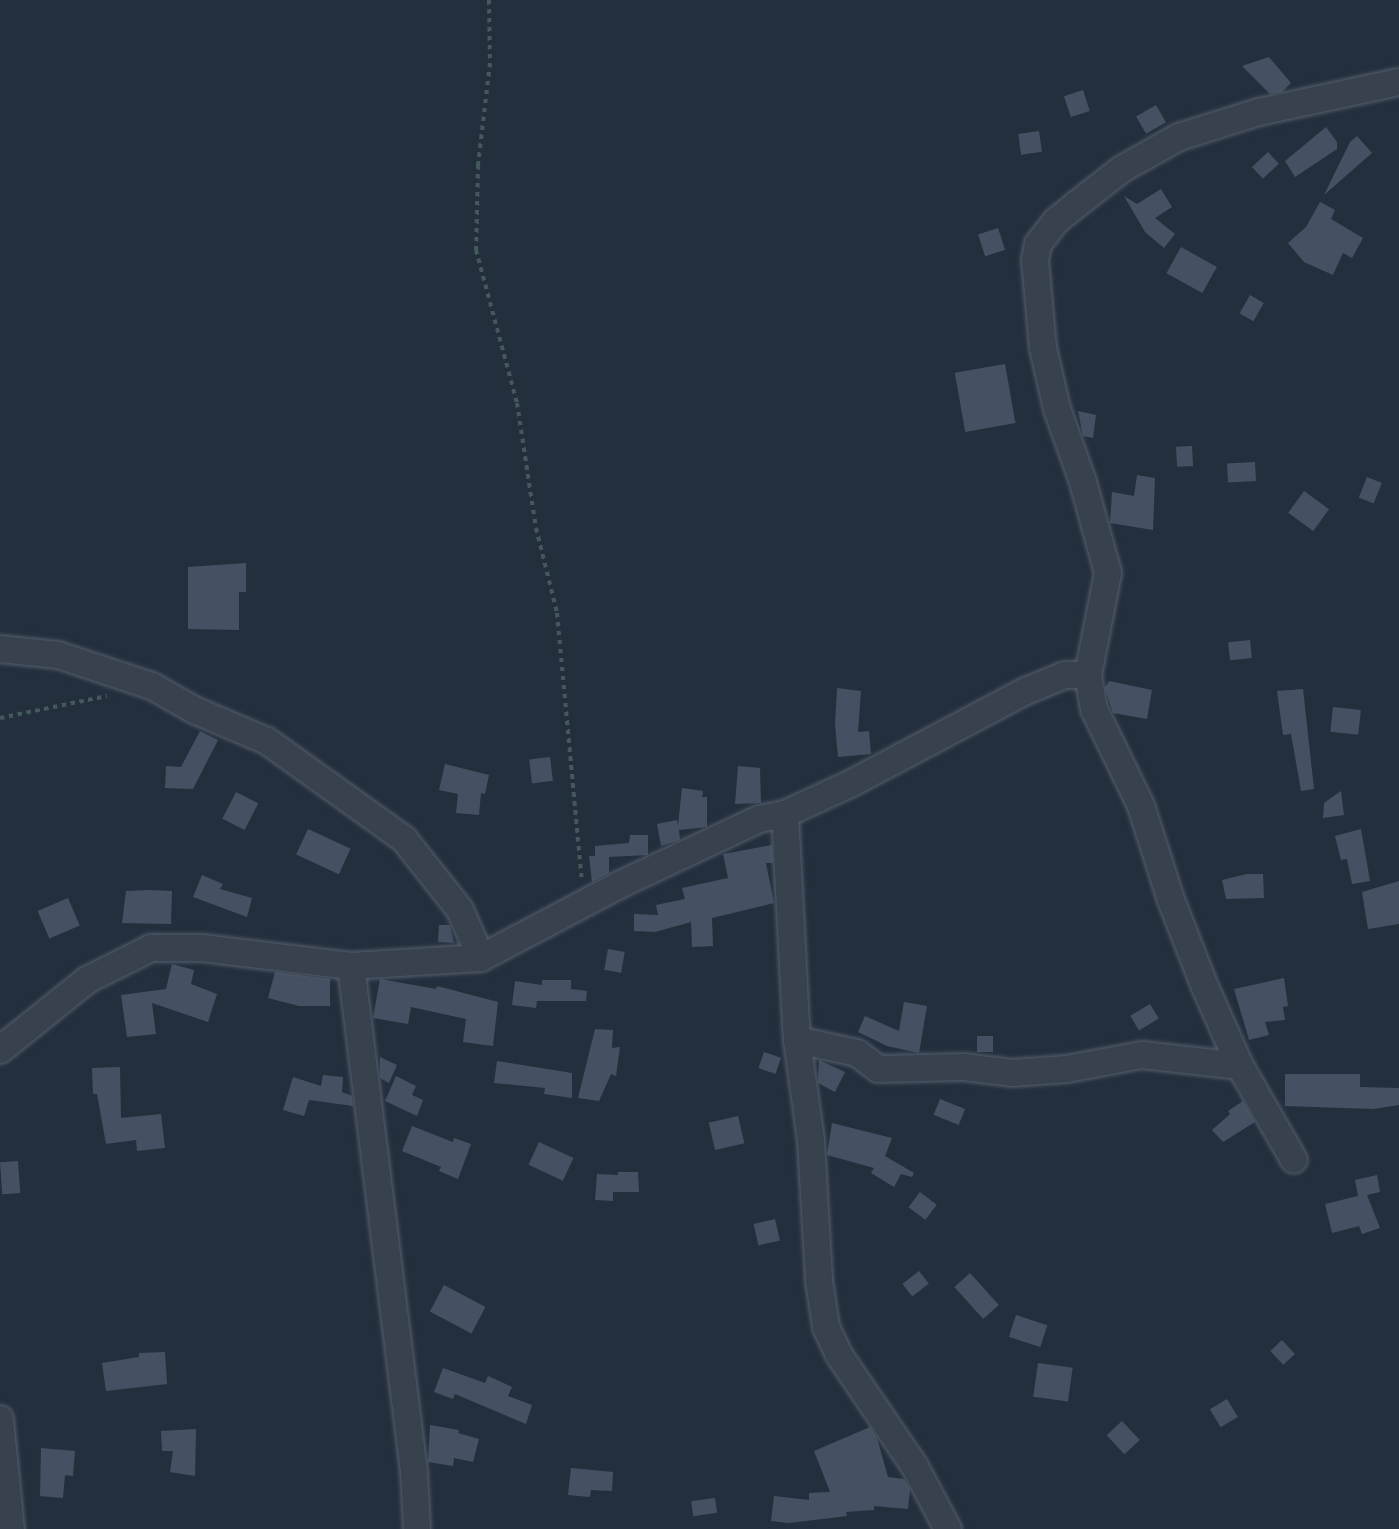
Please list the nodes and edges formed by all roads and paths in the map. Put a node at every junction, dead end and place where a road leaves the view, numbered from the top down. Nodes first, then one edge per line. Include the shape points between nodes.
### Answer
1 (489, 0) edge
2 (1399, 82) edge
3 (0, 649) edge
4 (1088, 675) junction
5 (117, 694) dead end
6 (0, 718) edge
7 (785, 814) junction
8 (585, 902) junction
9 (481, 958) junction
10 (351, 966) junction
11 (797, 1040) junction
12 (0, 1050) edge
13 (1240, 1066) junction
14 (1294, 1160) dead end
15 (0, 1419) edge
16 (11, 1529) edge
17 (417, 1529) edge
18 (948, 1529) edge

1 - 8 path via 490,63 478,165 476,250 517,403 536,528 557,613
2 - 4 street via 1259,112 1179,137 1122,170 1077,204 1056,221 1038,244 1035,260 1043,348 1057,409 1083,482 1108,573
3 - 9 street via 58,655 141,683 267,741 404,838 460,910
4 - 7 street via 1065,675 1026,692
4 - 13 street via 1094,709 1141,806 1171,900
5 - 6 path
7 - 8 street via 759,819
7 - 11 street
8 - 9 street
9 - 10 street
10 - 12 street via 202,948 151,948 87,980
10 - 17 street via 414,1472
11 - 13 street via 857,1053 878,1069 964,1067 1012,1072 1067,1068 1142,1055
11 - 18 street via 811,1141 819,1281 826,1327 839,1355 915,1467
13 - 14 street
15 - 16 street

